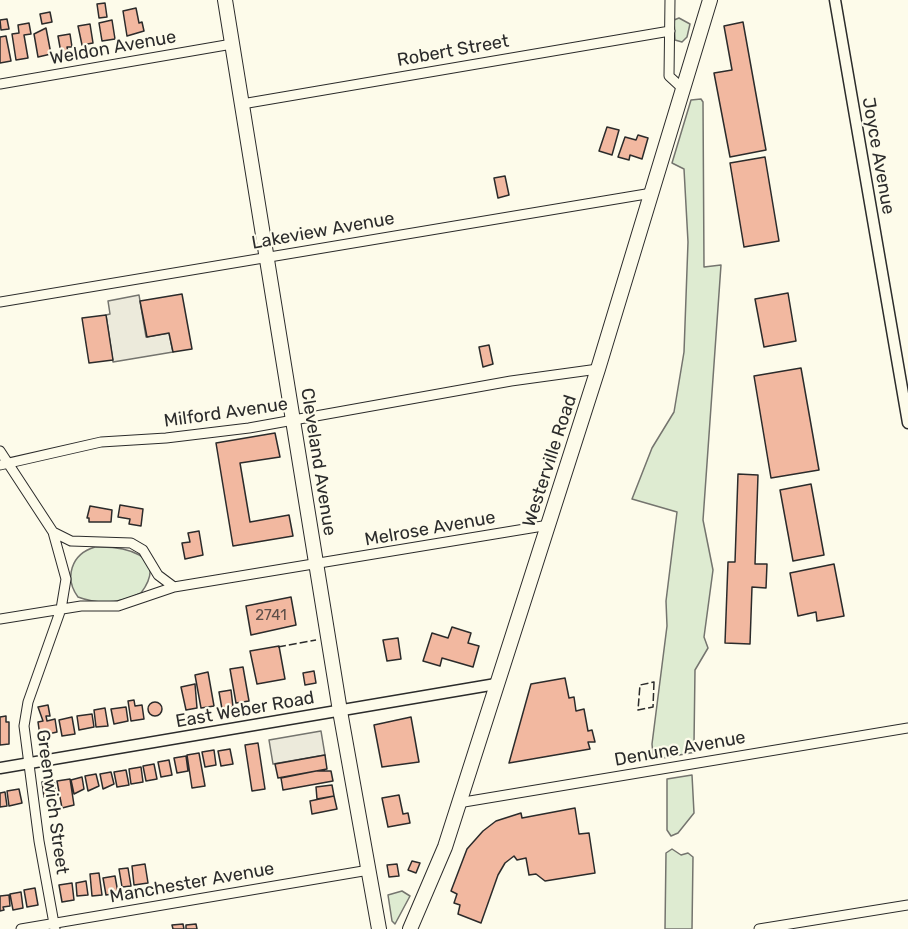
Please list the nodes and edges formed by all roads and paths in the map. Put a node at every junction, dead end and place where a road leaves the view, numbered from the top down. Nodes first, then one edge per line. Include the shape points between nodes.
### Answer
1 (225, 0) edge
2 (670, 0) edge
3 (711, 0) edge
4 (835, 0) edge
5 (670, 31) junction
6 (232, 44) junction
7 (0, 84) edge
8 (682, 88) junction
9 (242, 104) junction
10 (652, 193) junction
11 (267, 258) junction
12 (0, 302) edge
13 (598, 369) junction
14 (293, 420) junction
15 (908, 423) edge
16 (0, 451) edge
17 (4, 464) edge
18 (549, 525) junction
19 (53, 532) junction
20 (317, 565) junction
21 (174, 587) junction
22 (61, 609) junction
23 (0, 619) edge
24 (496, 684) junction
25 (340, 711) junction
26 (908, 728) edge
27 (27, 764) junction
28 (0, 768) edge
29 (458, 803) junction
30 (369, 870) junction
31 (908, 905) edge
32 (417, 913) junction
33 (378, 922) edge
34 (55, 926) edge
35 (21, 929) edge
36 (391, 929) edge
37 (400, 929) edge
38 (410, 929) edge
39 (759, 929) edge

1 - 6 main road, Cleveland Avenue
2 - 5 street
3 - 8 main road, Westerville Road
4 - 15 street, Joyce Avenue
5 - 8 street via 669,75
5 - 9 street, Robert Street
6 - 7 street, Weldon Avenue
6 - 9 main road, Cleveland Avenue
8 - 10 main road, Westerville Road
9 - 11 main road, Cleveland Avenue
10 - 11 street, Lakeview Avenue
10 - 13 main road, Westerville Road
11 - 12 street, Lakeview Avenue
11 - 14 main road, Cleveland Avenue
13 - 14 street, Milford Avenue
13 - 18 main road, Westerville Road
14 - 17 street, Milford Avenue via 166,438 101,442
14 - 20 main road, Cleveland Avenue
16 - 17 street, Greenwich Street
17 - 19 street, Greenwich Street
18 - 20 street, Melrose Avenue
18 - 24 main road, Westerville Road
19 - 21 street via 71,541 131,543 143,550 158,575
19 - 22 street, Greenwich Street via 66,579
20 - 21 street, Melrose Avenue
20 - 25 main road, Cleveland Avenue
21 - 22 street, Melrose Avenue via 118,606
22 - 23 street, Melrose Avenue
22 - 27 street, Greenwich Street via 26,711
24 - 25 street, East Weber Road
24 - 29 main road, Westerville Road
25 - 27 street, East Weber Road
25 - 30 main road, Cleveland Avenue
26 - 29 street, Denune Avenue
27 - 28 street, East Weber Road
27 - 34 street, Greenwich Street
29 - 32 main road, Westerville Road via 445,847
30 - 33 main road, Cleveland Avenue
30 - 34 street, Manchester Avenue
31 - 39 street
32 - 37 main road
32 - 38 main road, Westerville Road
33 - 36 main road
34 - 35 street, Manchester Avenue

